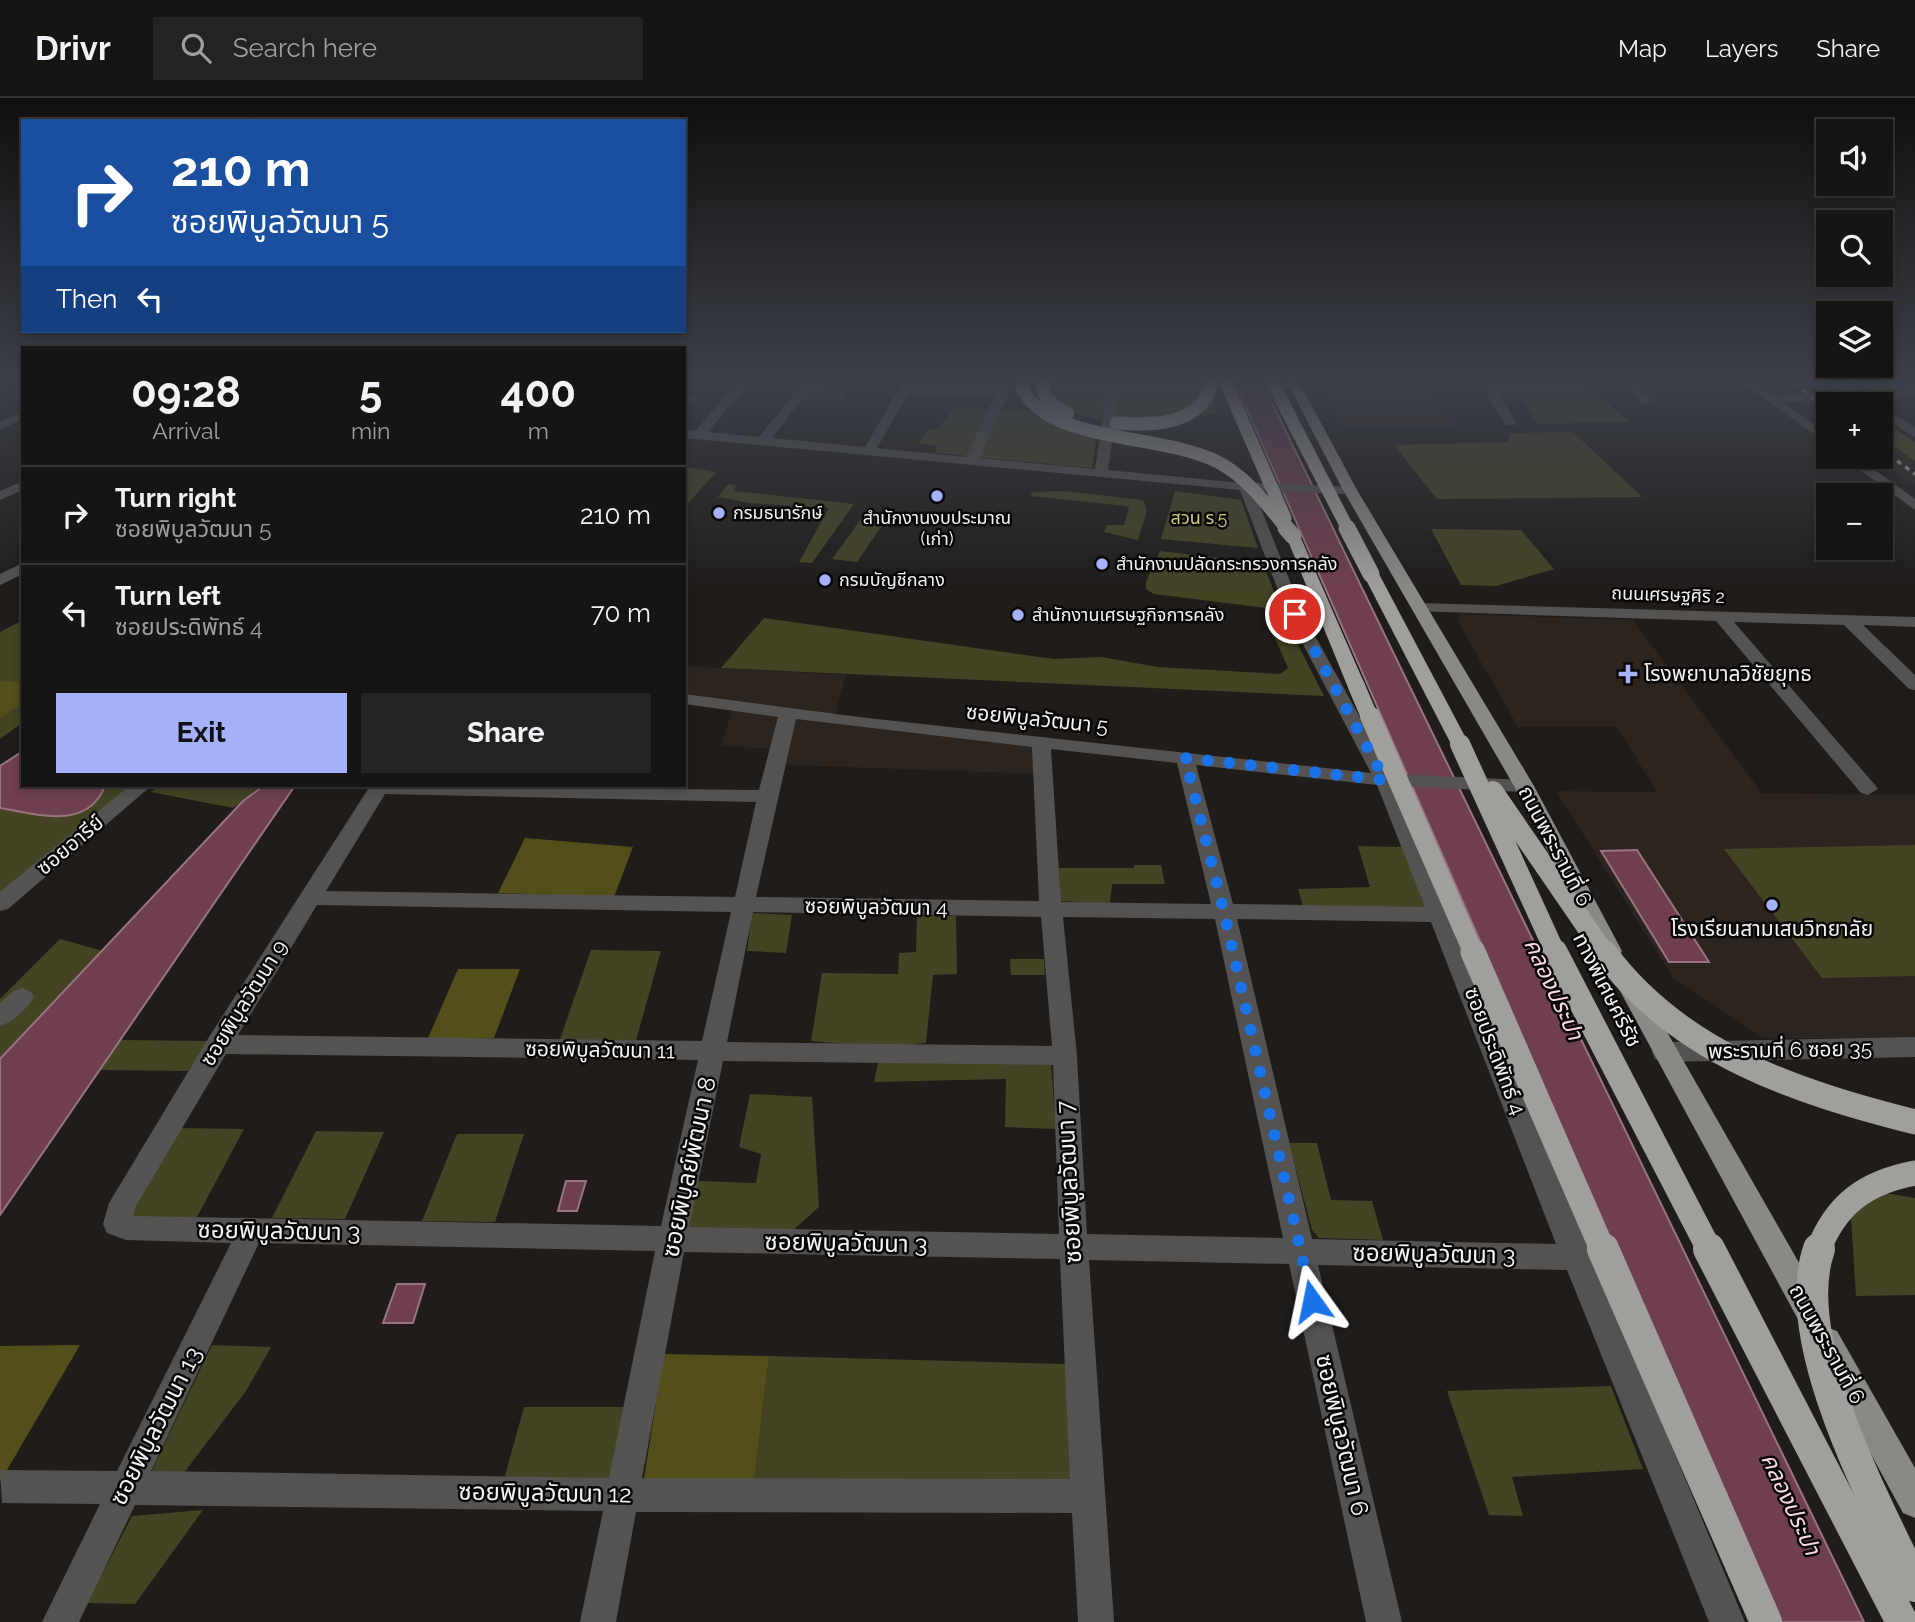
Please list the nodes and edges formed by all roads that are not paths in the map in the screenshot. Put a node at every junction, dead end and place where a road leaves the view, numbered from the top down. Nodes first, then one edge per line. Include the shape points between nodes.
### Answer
1 (849, 449) edge
2 (977, 449) edge
3 (1104, 449) edge
4 (1184, 449) edge
5 (1255, 449) edge
6 (1307, 449) edge
7 (1328, 449) edge
8 (869, 451) joint
9 (971, 461) junction
10 (1865, 469) edge
11 (1882, 469) edge
12 (1101, 473) junction
13 (21, 487) edge
14 (1246, 487) junction
15 (1350, 490) junction
16 (1915, 493) edge
17 (0, 496) edge
18 (1915, 506) edge
19 (1293, 536) junction
20 (21, 569) edge
21 (0, 580) edge
22 (1420, 608) junction
23 (1720, 616) junction
24 (1848, 620) junction
25 (1915, 622) edge
26 (1915, 685) edge
27 (686, 699) edge
28 (788, 713) junction
29 (1041, 742) junction
30 (1460, 744) junction
31 (1185, 758) junction
32 (1385, 780) junction
33 (1524, 786) junction
34 (140, 787) edge
35 (380, 787) edge
36 (1868, 789) dead end
37 (767, 796) junction
38 (310, 898) junction
39 (0, 904) edge
40 (745, 905) junction
41 (1051, 910) junction
42 (1224, 912) junction
43 (1442, 915) junction
44 (22, 997) dead end
45 (0, 1017) edge
46 (218, 1044) junction
47 (1915, 1047) edge
48 (714, 1052) junction
49 (1664, 1052) junction
50 (1065, 1056) junction
51 (1915, 1122) edge
52 (1915, 1173) edge
53 (117, 1224) joint
54 (252, 1229) junction
55 (673, 1239) junction
56 (1072, 1247) junction
57 (1301, 1251) junction
58 (1576, 1257) junction
59 (2, 1486) edge
60 (123, 1489) junction
61 (622, 1494) junction
62 (1088, 1496) junction
63 (1915, 1501) edge
64 (1915, 1586) edge
65 (60, 1622) edge
66 (598, 1622) edge
67 (1096, 1622) edge
68 (1384, 1622) edge
69 (1727, 1622) edge
70 (1766, 1622) edge
71 (1902, 1622) edge

1 - 8 street
2 - 9 street
3 - 12 street
4 - 19 highway, bridge via 1222,464 1243,480
5 - 19 highway, bridge
6 - 30 highway, ทางพิเศษศรีรัช, bridge
7 - 15 main road, ถนนพระรามที่ 6
8 - 9 street
9 - 12 street
10 - 18 street
11 - 16 street
12 - 14 street
13 - 17 street
14 - 15 street
14 - 32 street, ซอยประดิพัทธ์ 4 via 1295,614
15 - 22 main road, ถนนพระรามที่ 6
19 - 70 highway, bridge
20 - 21 street
22 - 23 street, ถนนเศรษฐศิริ 2
22 - 33 main road, ถนนพระรามที่ 6
23 - 24 street, ถนนเศรษฐศิริ 2
23 - 36 street
24 - 25 street, ถนนเศรษฐศิริ 2
24 - 26 street
27 - 28 street, ซอยพิบูลวัฒนา 5
28 - 29 street, ซอยพิบูลวัฒนา 5
28 - 37 street, ซอยพิบูลย์พัฒนา 8
29 - 31 street, ซอยพิบูลวัฒนา 5
29 - 41 street, ซอยพิบูลวัฒนา 7
30 - 51 highway, bridge via 1606,955 1635,990 1679,1028 1777,1081
30 - 71 highway, ทางพิเศษศรีรัช, bridge via 1546,934
31 - 32 street, ซอยพิบูลวัฒนา 5
31 - 42 street, ซอยพิบูลวัฒนา 6
32 - 33 street, ซอยพิบูลวัฒนา 5
32 - 43 street, ซอยประดิพัทธ์ 4
33 - 49 main road, ถนนพระรามที่ 6
34 - 39 street, ซอยอารีย์
35 - 37 street
35 - 38 street, ซอยพิบูลวัฒนา 9
37 - 40 street, ซอยพิบูลย์พัฒนา 8
38 - 40 street, ซอยพิบูลวัฒนา 4
38 - 46 street, ซอยพิบูลวัฒนา 9
40 - 41 street, ซอยพิบูลวัฒนา 4
40 - 48 street, ซอยพิบูลย์พัฒนา 8
41 - 42 street, ซอยพิบูลวัฒนา 4
41 - 50 street, ซอยพิบูลวัฒนา 7
42 - 43 street, ซอยพิบูลวัฒนา 4
42 - 57 street, ซอยพิบูลวัฒนา 6
43 - 58 street, ซอยประดิพัทธ์ 4
44 - 45 street
46 - 48 street, ซอยพิบูลวัฒนา 11
46 - 53 street, ซอยพิบูลวัฒนา 9 via 123,1203
47 - 49 street, พระรามที่ 6 ซอย 35
48 - 50 street, ซอยพิบูลวัฒนา 11
48 - 55 street, ซอยพิบูลย์พัฒนา 8
49 - 63 main road, ถนนพระรามที่ 6
50 - 56 street, ซอยพิบูลวัฒนา 7
52 - 64 highway, bridge via 1883,1180 1852,1199 1835,1218 1813,1271 1819,1352 1839,1411
53 - 54 street, ซอยพิบูลวัฒนา 3 via 126,1228
54 - 55 street, ซอยพิบูลวัฒนา 3
54 - 60 street, ซอยพิบูลวัฒนา 13
55 - 56 street, ซอยพิบูลวัฒนา 3
55 - 61 street, ซอยพิบูลย์พัฒนา 8
56 - 57 street, ซอยพิบูลวัฒนา 3
56 - 62 street, ซอยพิบูลวัฒนา 7
57 - 58 street, ซอยพิบูลวัฒนา 3
57 - 68 street, ซอยพิบูลวัฒนา 6
58 - 69 street, ซอยประดิพัทธ์ 4
59 - 60 street, ซอยพิบูลวัฒนา 12
60 - 61 street, ซอยพิบูลวัฒนา 12
60 - 65 street, ซอยพิบูลวัฒนา 13
61 - 62 street, ซอยพิบูลวัฒนา 12
61 - 66 street, ซอยพิบูลย์พัฒนา 8
62 - 67 street, ซอยพิบูลวัฒนา 7

